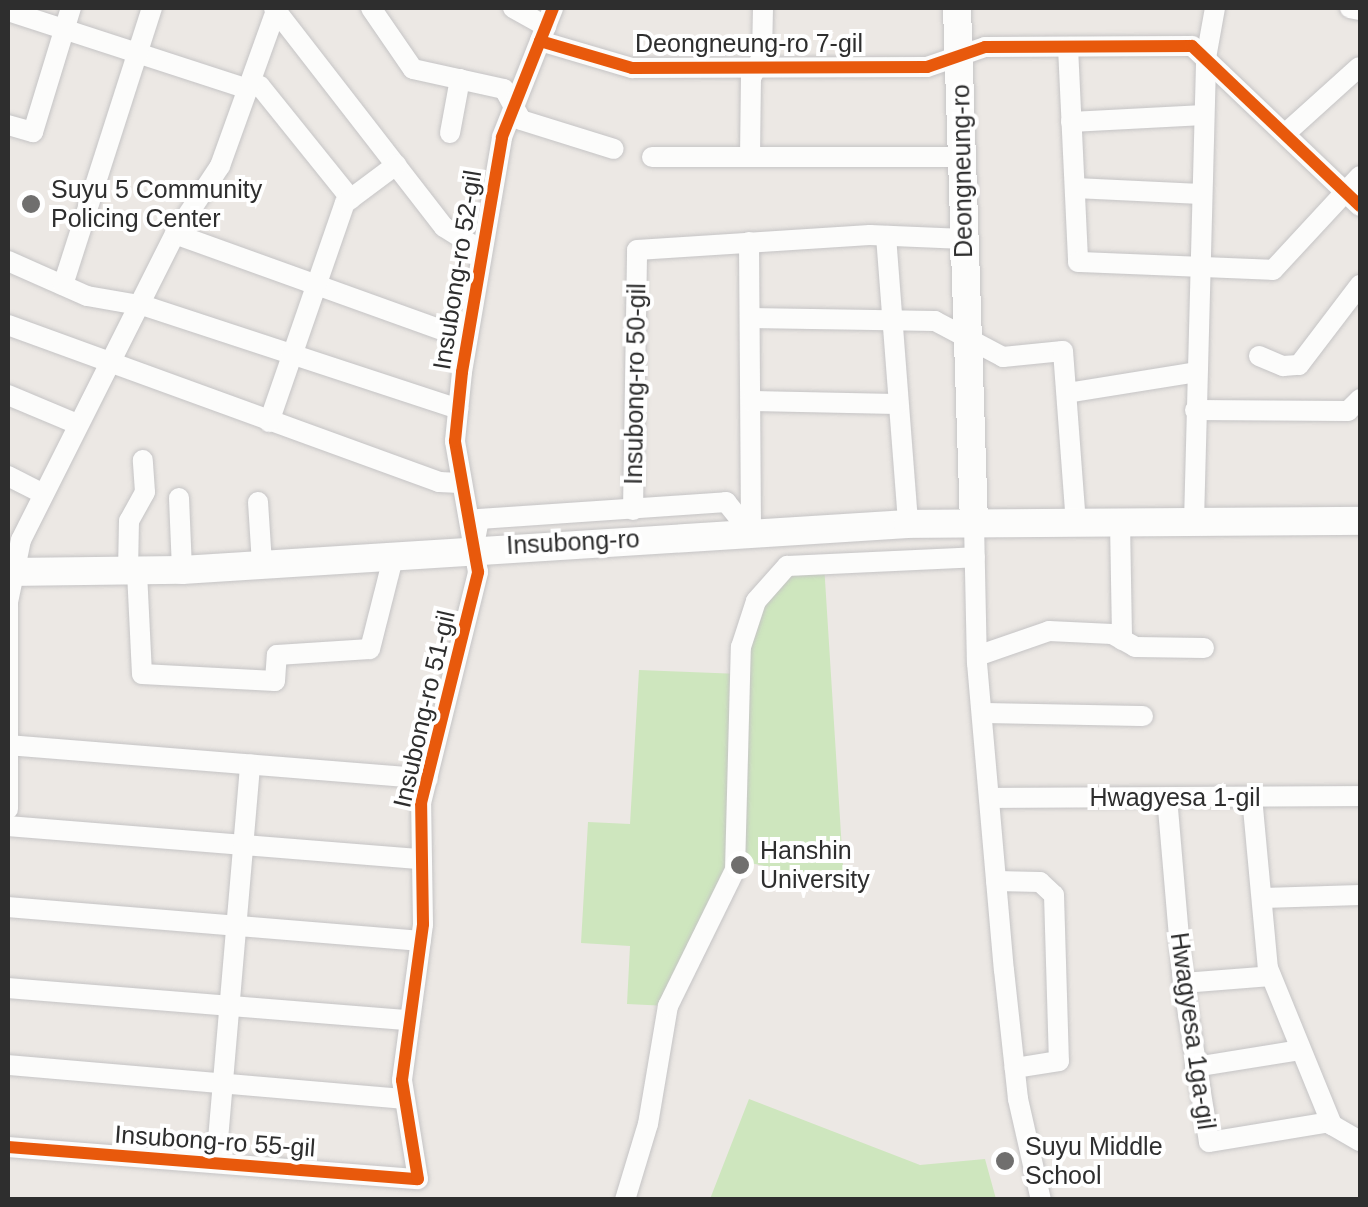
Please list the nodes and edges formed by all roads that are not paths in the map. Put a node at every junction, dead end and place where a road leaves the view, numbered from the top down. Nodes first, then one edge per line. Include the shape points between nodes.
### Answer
1 (71, 8) edge
2 (152, 8) edge
3 (275, 8) edge
4 (371, 8) edge
5 (512, 8) edge
6 (763, 8) edge
7 (956, 8) edge
8 (1215, 8) edge
9 (1350, 8) edge
10 (1360, 10) edge
11 (8, 11) edge
12 (546, 25) edge
13 (60, 28) junction
14 (1068, 47) junction
15 (136, 52) junction
16 (959, 56) junction
17 (1206, 58) junction
18 (757, 66) junction
19 (1359, 68) edge
20 (460, 79) junction
21 (245, 88) junction
22 (514, 106) junction
23 (1204, 115) junction
24 (1072, 122) junction
25 (8, 125) edge
26 (450, 133) dead end
27 (1286, 133) junction
28 (614, 149) dead end
29 (652, 157) dead end
30 (750, 157) junction
31 (963, 157) junction
32 (396, 165) junction
33 (1076, 188) junction
34 (1355, 191) edge
35 (1201, 194) junction
36 (351, 199) junction
37 (175, 234) junction
38 (886, 236) junction
39 (964, 239) junction
40 (749, 242) junction
41 (479, 249) junction
42 (8, 260) edge
43 (1198, 268) junction
44 (319, 282) junction
45 (63, 284) junction
46 (1360, 286) edge
47 (141, 306) junction
48 (750, 318) junction
49 (891, 318) junction
50 (8, 325) edge
51 (966, 335) junction
52 (466, 339) junction
53 (295, 355) junction
54 (1259, 356) dead end
55 (108, 363) junction
56 (1196, 372) junction
57 (1067, 393) junction
58 (8, 395) edge
59 (1360, 399) edge
60 (751, 401) junction
61 (898, 404) junction
62 (458, 409) junction
63 (1195, 410) junction
64 (269, 422) junction
65 (77, 424) junction
66 (143, 460) dead end
67 (8, 476) edge
68 (460, 483) junction
69 (42, 494) junction
70 (179, 498) dead end
71 (258, 502) dead end
72 (633, 510) junction
73 (1360, 521) edge
74 (1076, 522) junction
75 (1120, 522) junction
76 (1194, 522) junction
77 (974, 523) junction
78 (908, 524) junction
79 (751, 533) junction
80 (474, 547) junction
81 (394, 554) junction
82 (975, 557) junction
83 (262, 564) junction
84 (182, 570) junction
85 (9, 572) edge
86 (133, 572) junction
87 (1122, 640) junction
88 (1204, 648) dead end
89 (978, 656) junction
90 (9, 663) edge
91 (982, 713) junction
92 (1143, 716) dead end
93 (10, 745) edge
94 (250, 764) junction
95 (428, 779) junction
96 (1360, 796) edge
97 (1166, 797) junction
98 (1252, 797) junction
99 (989, 798) junction
100 (8, 809) edge
101 (8, 826) edge
102 (243, 844) junction
103 (421, 859) junction
104 (996, 881) junction
105 (1360, 895) edge
106 (1263, 898) junction
107 (8, 907) edge
108 (237, 926) junction
109 (421, 941) junction
110 (1271, 976) junction
111 (1183, 984) junction
112 (8, 988) edge
113 (230, 1006) junction
114 (408, 1020) junction
115 (1300, 1050) junction
116 (8, 1065) edge
117 (1014, 1068) junction
118 (1194, 1068) junction
119 (223, 1084) junction
120 (402, 1099) junction
121 (1330, 1122) junction
122 (1360, 1141) edge
123 (8, 1148) edge
124 (216, 1164) junction
125 (418, 1179) joint
126 (625, 1200) edge
127 (1041, 1200) edge

1 - 13 street
2 - 15 street
3 - 21 street
3 - 32 street
4 - 20 street via 413,69
5 - 12 street, Deongneung-ro 7-gil
6 - 18 street, Deongneung-ro 7-gil
7 - 16 main road, Deongneung-ro
8 - 17 street
9 - 10 street
11 - 13 street
12 - 18 street, Deongneung-ro 7-gil via 632,68
12 - 22 street, Insubong-ro 52-gil
13 - 15 street
13 - 25 street via 33,132
14 - 16 street, Deongneung-ro 7-gil via 984,48
14 - 17 street, Deongneung-ro 7-gil via 1192,46
14 - 24 street
15 - 21 street
15 - 45 street via 88,224
16 - 18 street, Deongneung-ro 7-gil via 928,67
16 - 31 main road, Deongneung-ro
17 - 23 street
17 - 27 street
18 - 30 street via 751,78
19 - 27 street
20 - 22 street via 504,89
20 - 26 street
21 - 36 street via 260,86
21 - 37 street via 220,166
22 - 28 street via 520,120
22 - 41 street, Insubong-ro 52-gil
23 - 24 street
23 - 35 street
24 - 33 street
27 - 34 street
29 - 30 street
30 - 31 street
31 - 39 main road, Deongneung-ro
32 - 36 street
32 - 41 street via 444,227
33 - 35 street
33 - 43 street via 1078,262
34 - 43 street via 1273,270
35 - 43 street
36 - 44 street
37 - 44 street, Insubong-ro 52-gil
37 - 47 street
38 - 39 street
38 - 40 street
38 - 49 street
39 - 51 main road, Deongneung-ro
40 - 48 street
40 - 72 street, Insubong-ro 50-gil via 638,250
41 - 52 street, Insubong-ro 52-gil
42 - 45 street
43 - 56 street
44 - 52 street, Insubong-ro 52-gil
44 - 53 street
45 - 47 street
46 - 54 street via 1299,365
47 - 53 street
47 - 55 street
48 - 49 street
48 - 60 street
49 - 51 street via 935,322
49 - 61 street
50 - 55 street
51 - 57 street via 1003,357 1063,351
51 - 77 main road, Deongneung-ro
52 - 62 street, Insubong-ro 52-gil
53 - 62 street
53 - 64 street
55 - 64 street
55 - 65 street
56 - 57 street
56 - 63 street
57 - 74 street
58 - 65 street
59 - 63 street via 1348,411
60 - 61 street
60 - 79 street
61 - 78 street
62 - 68 street, Insubong-ro 52-gil
63 - 76 street
64 - 68 street via 439,482
65 - 69 street
66 - 86 street via 145,492 129,522
67 - 69 street
68 - 80 street, Insubong-ro 52-gil
69 - 85 street
70 - 84 street
71 - 83 street
72 - 79 street, Insubong-ro 50-gil via 726,502
72 - 80 street, Insubong-ro 50-gil via 479,519
73 - 76 main road, Insubong-ro
74 - 75 main road, Insubong-ro
74 - 77 main road, Insubong-ro
75 - 76 main road, Insubong-ro
75 - 87 street
77 - 78 main road, Insubong-ro
77 - 82 street
78 - 79 main road, Insubong-ro
79 - 80 main road, Insubong-ro
80 - 81 main road, Insubong-ro
80 - 95 street, Insubong-ro 51-gil via 472,600
81 - 83 main road, Insubong-ro
81 - 86 street via 370,648 277,655 275,681 142,674
82 - 89 street
82 - 126 street via 787,566 756,601 741,647 735,870 668,1006 648,1124
83 - 84 main road, Insubong-ro
84 - 86 main road, Insubong-ro
85 - 86 main road, Insubong-ro
85 - 90 street
87 - 88 street via 1135,647
87 - 89 street via 1049,631
89 - 91 street
90 - 93 street
91 - 92 street
91 - 99 street
93 - 94 street
93 - 100 street
94 - 95 street
94 - 102 street, Insubong-ro 55-gil
95 - 103 street, Insubong-ro 51-gil
96 - 98 street, Hwagyesa 1-gil
97 - 98 street, Hwagyesa 1-gil
97 - 99 street, Hwagyesa 1-gil
97 - 111 street, Hwagyesa 1ga-gil
98 - 106 street
99 - 104 street
101 - 102 street
102 - 103 street
102 - 108 street, Insubong-ro 55-gil
103 - 109 street, Insubong-ro 51-gil
104 - 117 street
104 - 117 street via 1040,882 1054,896 1059,1061
105 - 106 street
106 - 110 street
107 - 108 street
108 - 109 street
108 - 113 street, Insubong-ro 55-gil
109 - 114 street, Insubong-ro 51-gil
110 - 111 street
110 - 115 street
111 - 118 street, Hwagyesa 1ga-gil
112 - 113 street
113 - 114 street
113 - 119 street, Insubong-ro 55-gil
114 - 120 street, Insubong-ro 51-gil
115 - 118 street
115 - 121 street
116 - 119 street
117 - 127 street
118 - 121 street, Hwagyesa 1ga-gil via 1209,1142
119 - 120 street
119 - 124 street, Insubong-ro 55-gil
120 - 125 street, Insubong-ro 51-gil
121 - 122 street
123 - 124 street, Insubong-ro 55-gil
124 - 125 street, Insubong-ro 55-gil

